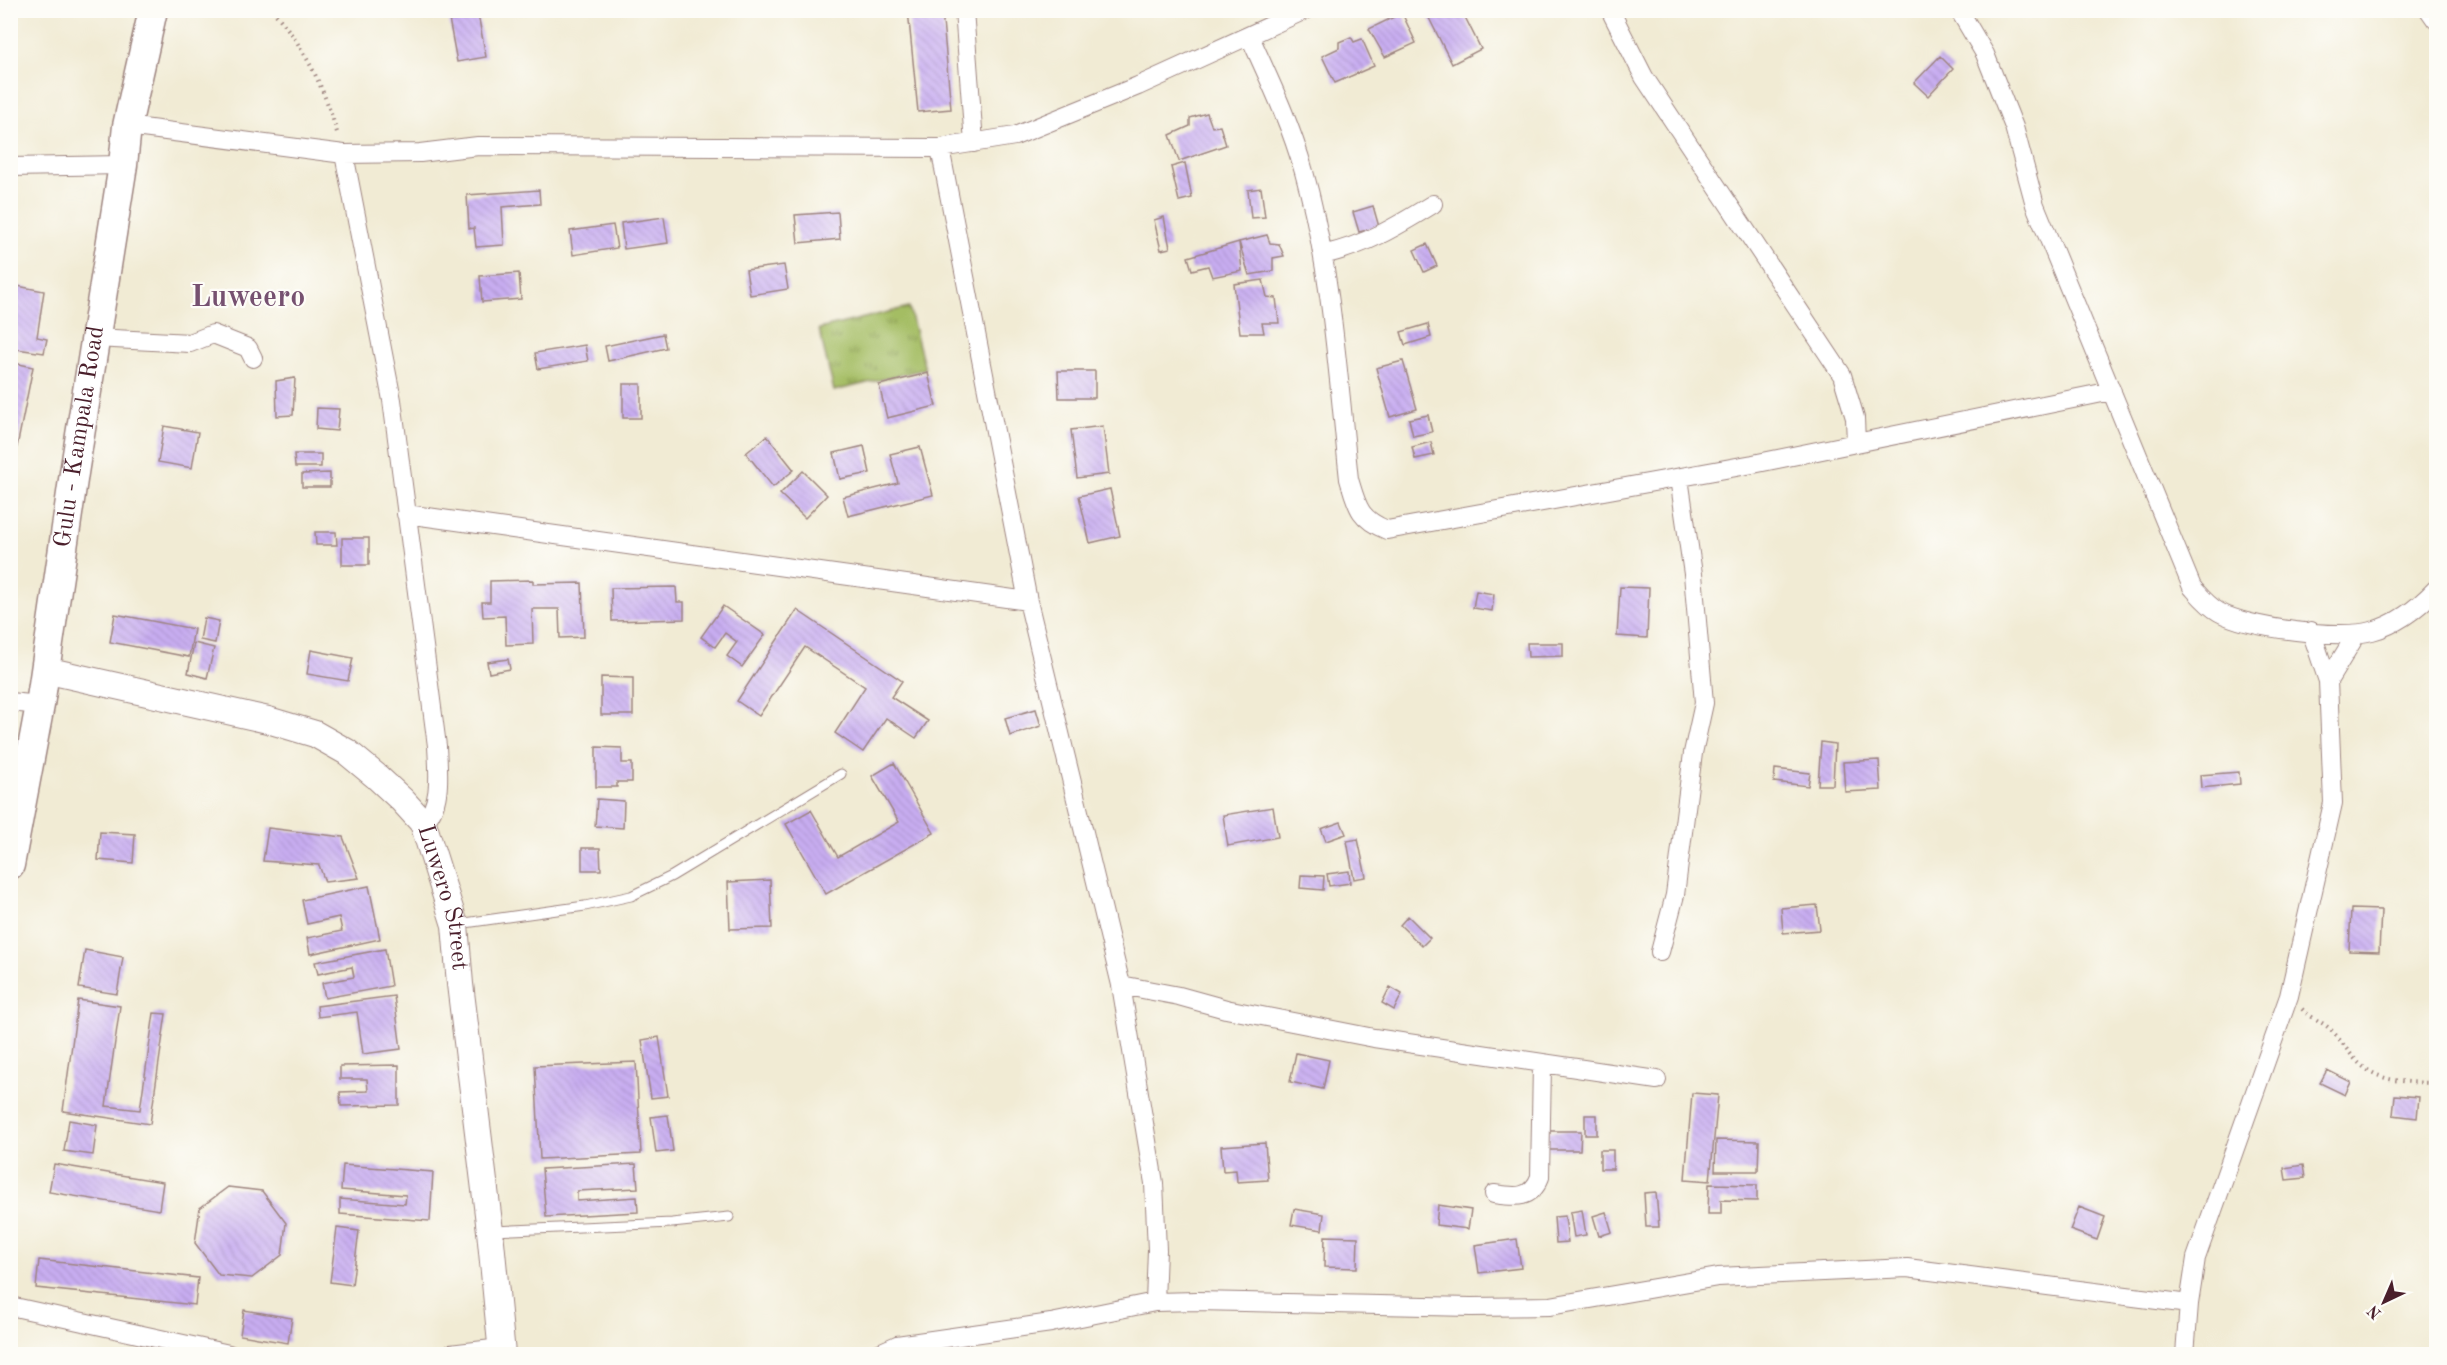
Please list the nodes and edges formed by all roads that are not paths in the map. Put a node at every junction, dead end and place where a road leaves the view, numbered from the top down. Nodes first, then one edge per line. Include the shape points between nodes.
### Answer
1 (153, 10) edge
2 (964, 10) edge
3 (1305, 10) edge
4 (1610, 10) edge
5 (1959, 10) edge
6 (2428, 10) edge
7 (2436, 20) edge
8 (1250, 37) junction
9 (127, 126) junction
10 (974, 143) junction
11 (940, 148) junction
12 (344, 154) junction
13 (123, 165) junction
14 (10, 167) edge
15 (1432, 204) dead end
16 (1323, 255) junction
17 (95, 338) junction
18 (253, 358) dead end
19 (2112, 391) junction
20 (1856, 443) junction
21 (1679, 478) junction
22 (406, 514) junction
23 (2436, 589) edge
24 (1028, 601) junction
25 (2311, 631) junction
26 (2356, 635) junction
27 (45, 670) junction
28 (2328, 681) junction
29 (10, 702) edge
30 (40, 705) junction
31 (841, 774) dead end
32 (423, 823) junction
33 (10, 865) edge
34 (455, 925) junction
35 (1660, 951) dead end
36 (1120, 985) junction
37 (1542, 1064) junction
38 (1657, 1080) dead end
39 (1494, 1194) dead end
40 (729, 1217) dead end
41 (490, 1231) junction
42 (1155, 1302) junction
43 (2189, 1304) junction
44 (10, 1306) edge
45 (502, 1351) edge
46 (229, 1354) edge
47 (450, 1354) edge
48 (877, 1354) edge
49 (2185, 1354) edge

1 - 9 main road, Gulu - Kampala Road
2 - 10 street
3 - 8 street
4 - 20 street via 1644,77 1842,375 1855,418
5 - 19 street via 1985,54 2014,127 2035,205
6 - 7 street
8 - 10 street via 1015,136
8 - 16 street via 1282,105 1304,172
9 - 12 street
9 - 13 main road, Gulu - Kampala Road
10 - 11 street
11 - 12 street via 478,146 420,153
11 - 24 street
12 - 22 street via 392,400
13 - 14 street
13 - 17 main road, Gulu - Kampala Road
15 - 16 street via 1384,234
16 - 21 street via 1348,479 1356,504 1374,525 1387,530
17 - 18 street via 190,343 213,334 248,348
17 - 27 main road, Gulu - Kampala Road
19 - 20 street
19 - 25 street via 2192,587 2217,611 2232,618
20 - 21 street
21 - 35 street via 1693,574 1704,703 1693,753 1675,895
22 - 24 street
22 - 32 street via 437,746 436,798
23 - 26 street via 2409,615
24 - 36 street
25 - 26 street
25 - 28 street
26 - 28 street
27 - 30 main road, Gulu - Kampala Road
27 - 32 main road, Luwero Street via 315,734 347,752
28 - 43 street via 2333,803 2289,996 2196,1258
29 - 30 street
30 - 33 main road, Gulu - Kampala Road
31 - 34 lane via 672,876 631,896
32 - 34 main road, Luwero Street
34 - 41 main road, Luwero Street
36 - 37 street via 1374,1038
36 - 42 street via 1155,1183
37 - 38 street
37 - 39 street via 1540,1177 1528,1193
40 - 41 lane
41 - 45 main road, Luwero Street
42 - 43 street via 1550,1306 1719,1277 1907,1268
42 - 48 street via 1051,1323 897,1345
43 - 49 street
44 - 46 street
45 - 47 street

